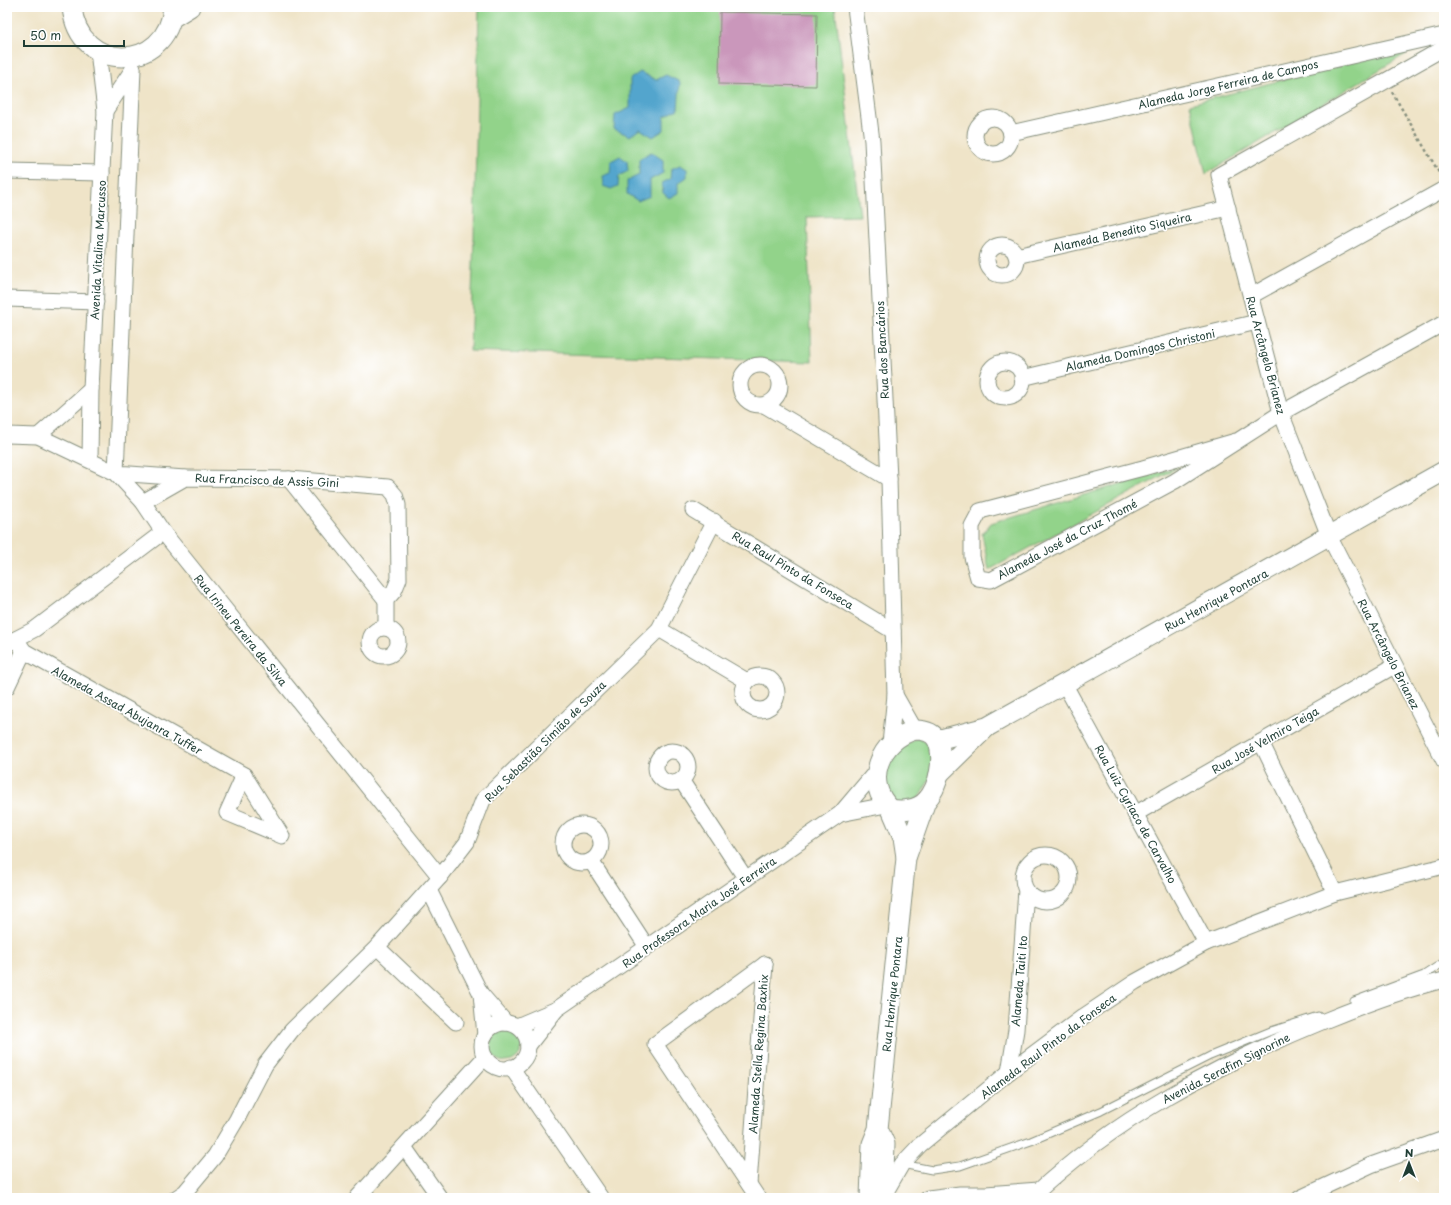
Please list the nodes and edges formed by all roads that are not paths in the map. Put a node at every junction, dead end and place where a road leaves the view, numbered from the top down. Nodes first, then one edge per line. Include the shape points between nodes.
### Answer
1 (72, 7) edge
2 (190, 7) edge
3 (855, 7) edge
4 (172, 13) edge
5 (1444, 35) edge
6 (1444, 48) edge
7 (98, 51) junction
8 (138, 61) junction
9 (105, 112) junction
10 (1011, 133) dead end
11 (8, 170) edge
12 (102, 172) junction
13 (1444, 189) edge
14 (1228, 208) junction
15 (1016, 256) dead end
16 (1251, 296) junction
17 (7, 299) edge
18 (96, 302) junction
19 (1257, 322) junction
20 (1444, 323) edge
21 (1022, 378) dead end
22 (91, 389) junction
23 (764, 405) dead end
24 (1281, 413) junction
25 (7, 435) edge
26 (38, 436) junction
27 (1236, 441) junction
28 (90, 460) junction
29 (1444, 471) edge
30 (116, 473) junction
31 (185, 478) junction
32 (289, 479) junction
33 (888, 479) junction
34 (143, 502) junction
35 (693, 510) dead end
36 (714, 521) junction
37 (162, 532) junction
38 (1329, 536) junction
39 (386, 600) junction
40 (386, 628) dead end
41 (659, 628) junction
42 (893, 630) junction
43 (16, 645) edge
44 (1394, 666) junction
45 (747, 681) dead end
46 (1065, 685) junction
47 (7, 687) edge
48 (895, 695) junction
49 (987, 727) junction
50 (916, 730) junction
51 (937, 740) junction
52 (1261, 742) junction
53 (890, 744) junction
54 (1444, 761) edge
55 (878, 769) junction
56 (939, 774) junction
57 (244, 776) dead end
58 (681, 780) dead end
59 (926, 801) junction
60 (888, 807) junction
61 (840, 814) junction
62 (1135, 814) junction
63 (906, 858) junction
64 (591, 861) dead end
65 (1444, 866) edge
66 (440, 877) junction
67 (746, 879) junction
68 (429, 890) junction
69 (1026, 890) dead end
70 (1335, 893) junction
71 (1206, 943) junction
72 (377, 947) junction
73 (647, 947) junction
74 (1444, 962) edge
75 (1444, 980) edge
76 (481, 994) junction
77 (557, 1009) junction
78 (456, 1022) dead end
79 (512, 1025) junction
80 (484, 1035) junction
81 (528, 1046) junction
82 (485, 1057) junction
83 (512, 1068) junction
84 (1009, 1072) junction
85 (1444, 1140) edge
86 (404, 1147) junction
87 (902, 1164) junction
88 (749, 1184) junction
89 (1035, 1194) edge
90 (987, 1196) edge
91 (879, 1197) edge
92 (176, 1198) edge
93 (357, 1198) edge
94 (440, 1198) edge
95 (601, 1198) edge
96 (758, 1198) edge
97 (928, 1198) edge
98 (1300, 1198) edge

1 - 7 street via 78,31 86,42
2 - 4 street
3 - 33 street, Rua dos Bancários via 872,141
4 - 8 street via 166,33
5 - 10 street, Alameda Jorge Ferreira de Campos
6 - 14 street, Rua Arcângelo Brianez via 1219,174
7 - 8 street
7 - 9 street, Avenida Vitalina Marcusso
8 - 9 street
8 - 30 street
9 - 12 street, Avenida Vitalina Marcusso
11 - 12 street
12 - 18 street, Avenida Vitalina Marcusso
13 - 16 street
14 - 15 street, Alameda Benedito Siqueira
14 - 16 street, Rua Arcângelo Brianez
16 - 19 street, Rua Arcângelo Brianez
17 - 18 street
18 - 22 street, Avenida Vitalina Marcusso
19 - 21 street, Alameda Domingos Christoni
19 - 24 street, Rua Arcângelo Brianez
20 - 24 street, Alameda José da Cruz Thomé
22 - 26 street
22 - 28 street, Avenida Vitalina Marcusso
23 - 33 street
24 - 27 street, Alameda José da Cruz Thomé
24 - 38 street, Rua Arcângelo Brianez
25 - 26 street, Rua Irineu Pereira da Silva
26 - 28 street, Rua Irineu Pereira da Silva
27 - 27 street, Alameda José da Cruz Thomé via 980,511 972,526 972,557 978,578 991,580 1021,565 1175,481
28 - 30 street, Rua Irineu Pereira da Silva
29 - 38 street, Rua Henrique Pontara
30 - 31 street
30 - 34 street, Rua Irineu Pereira da Silva
31 - 32 street, Rua Francisco de Assis Gini
31 - 34 street, Rua Francisco de Assis Gini
32 - 39 street
32 - 39 street, Rua Francisco de Assis Gini via 374,484 388,486 395,494 398,505 399,579 394,591
33 - 42 street, Rua dos Bancários
34 - 37 street, Rua Irineu Pereira da Silva
35 - 36 street, Rua Raul Pinto da Fonseca
36 - 41 street, Rua Sebastião Simião de Souza
36 - 42 street, Rua Raul Pinto da Fonseca
37 - 43 street
37 - 66 street, Rua Irineu Pereira da Silva
38 - 44 street, Rua Arcângelo Brianez
38 - 46 street, Rua Henrique Pontara
39 - 40 street
41 - 45 street
41 - 66 street, Rua Sebastião Simião de Souza via 483,800 467,842
42 - 48 street, Rua dos Bancários
43 - 47 street
43 - 57 street, Alameda Assad Abujanra Tuffer
44 - 52 street, Rua José Velmiro Teiga
44 - 54 street, Rua Arcângelo Brianez
46 - 49 street, Rua Henrique Pontara
46 - 62 street, Rua Luiz Cyriaco de Carvalho
48 - 50 street, Rua dos Bancários
48 - 53 street, Rua dos Bancários
49 - 51 street, Rua Henrique Pontara
49 - 56 street, Rua Henrique Pontara
50 - 51 street via 927,732
50 - 53 street via 897,737
51 - 56 street
52 - 62 street, Rua José Velmiro Teiga
52 - 70 street
53 - 55 street
55 - 60 street via 878,788
55 - 61 street, Rua Professora Maria José Ferreira
56 - 59 street
58 - 67 street
59 - 60 street via 901,811
59 - 63 street, Rua Henrique Pontara
60 - 61 street, Rua Professora Maria José Ferreira
60 - 63 street, Rua Henrique Pontara via 902,837
61 - 67 street, Rua Professora Maria José Ferreira
62 - 71 street, Rua Luiz Cyriaco de Carvalho
63 - 91 street, Rua Henrique Pontara via 878,1129 872,1144
64 - 73 street
65 - 70 street, Alameda Raul Pinto da Fonseca
66 - 68 street, Rua Sebastião Simião de Souza
67 - 73 street, Rua Professora Maria José Ferreira
68 - 72 street, Rua Sebastião Simião de Souza
68 - 76 street
69 - 84 street, Alameda Taiti Ito via 1016,1030
70 - 71 street, Alameda Raul Pinto da Fonseca
71 - 84 street, Alameda Raul Pinto da Fonseca via 1134,982
72 - 78 street
72 - 92 street, Rua Sebastião Simião de Souza via 292,1030 265,1065 215,1156 185,1192
73 - 77 street, Rua Professora Maria José Ferreira
74 - 87 lane via 1424,974 1210,1056 1101,1111 1031,1141 960,1166 932,1170
75 - 89 street, Avenida Serafim Signorine via 1372,1002 1271,1043 1188,1086 1114,1129
76 - 79 street
76 - 80 street
77 - 79 street, Rua Professora Maria José Ferreira
77 - 81 street, Rua Professora Maria José Ferreira
79 - 80 street via 494,1026
79 - 81 street via 527,1038
80 - 82 street via 482,1050
81 - 83 street via 523,1059
82 - 83 street via 496,1067
82 - 86 street
83 - 95 street
84 - 87 street, Alameda Raul Pinto da Fonseca via 920,1145
85 - 98 street via 1371,1165
86 - 93 street
86 - 94 street
87 - 91 street, Alameda Raul Pinto da Fonseca
88 - 88 street, Alameda Stella Regina Baxhix via 655,1044 765,964 763,987
88 - 96 street, Alameda Stella Regina Baxhix
89 - 90 street
90 - 97 street via 960,1194

